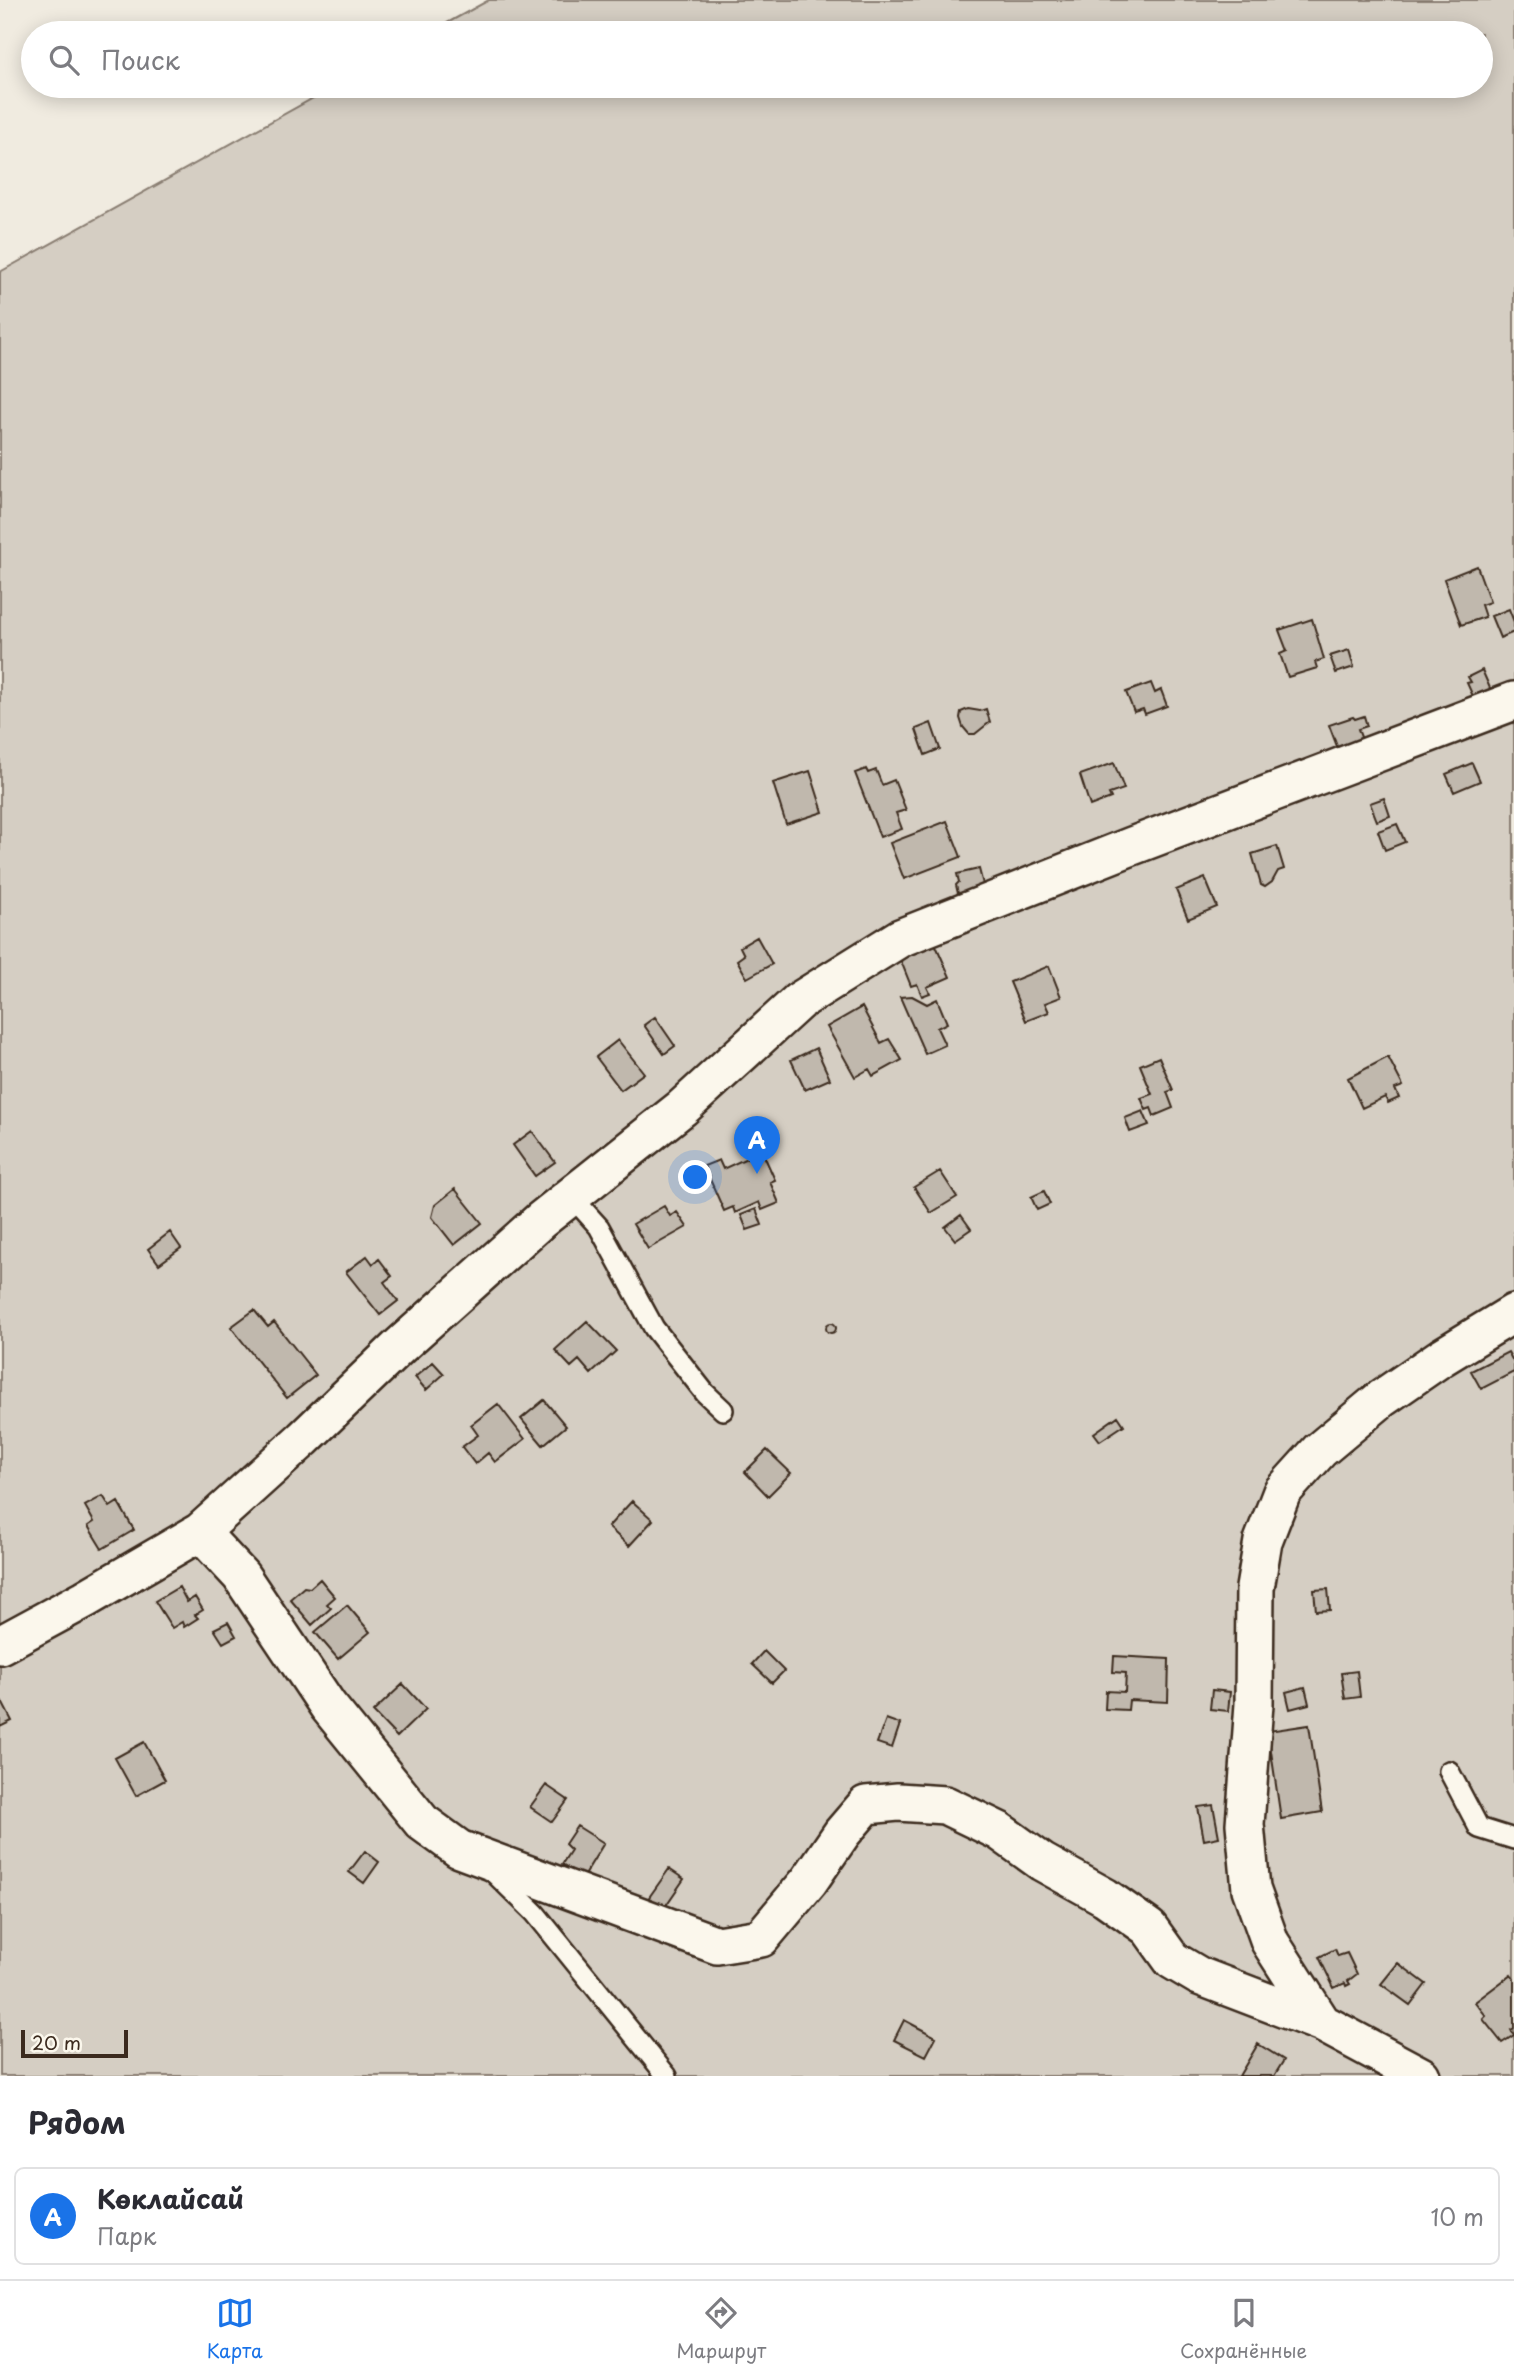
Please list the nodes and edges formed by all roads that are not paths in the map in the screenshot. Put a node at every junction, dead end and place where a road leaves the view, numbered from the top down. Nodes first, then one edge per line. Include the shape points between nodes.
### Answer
1 (1514, 701) edge
2 (570, 1196) junction
3 (1514, 1313) edge
4 (723, 1410) dead end
5 (200, 1532) junction
6 (0, 1645) edge
7 (1449, 1771) dead end
8 (1514, 1839) edge
9 (475, 1854) junction
10 (1322, 2023) junction
11 (667, 2076) edge
12 (1421, 2076) edge

1 - 2 street via 900,938 799,1001 682,1108
2 - 4 lane via 598,1227 654,1328
2 - 5 street
3 - 10 street via 1381,1399 1320,1450 1282,1492 1263,1542 1255,1588 1254,1704 1245,1824 1251,1889 1270,1942
5 - 6 street
5 - 9 street via 241,1576 328,1706 422,1822 459,1849
7 - 8 lane via 1479,1828
9 - 10 street via 717,1945 761,1938 866,1805 945,1805 999,1831 1042,1863 1105,1898 1149,1928 1172,1960 1199,1976
9 - 11 lane via 535,1913
10 - 12 street

